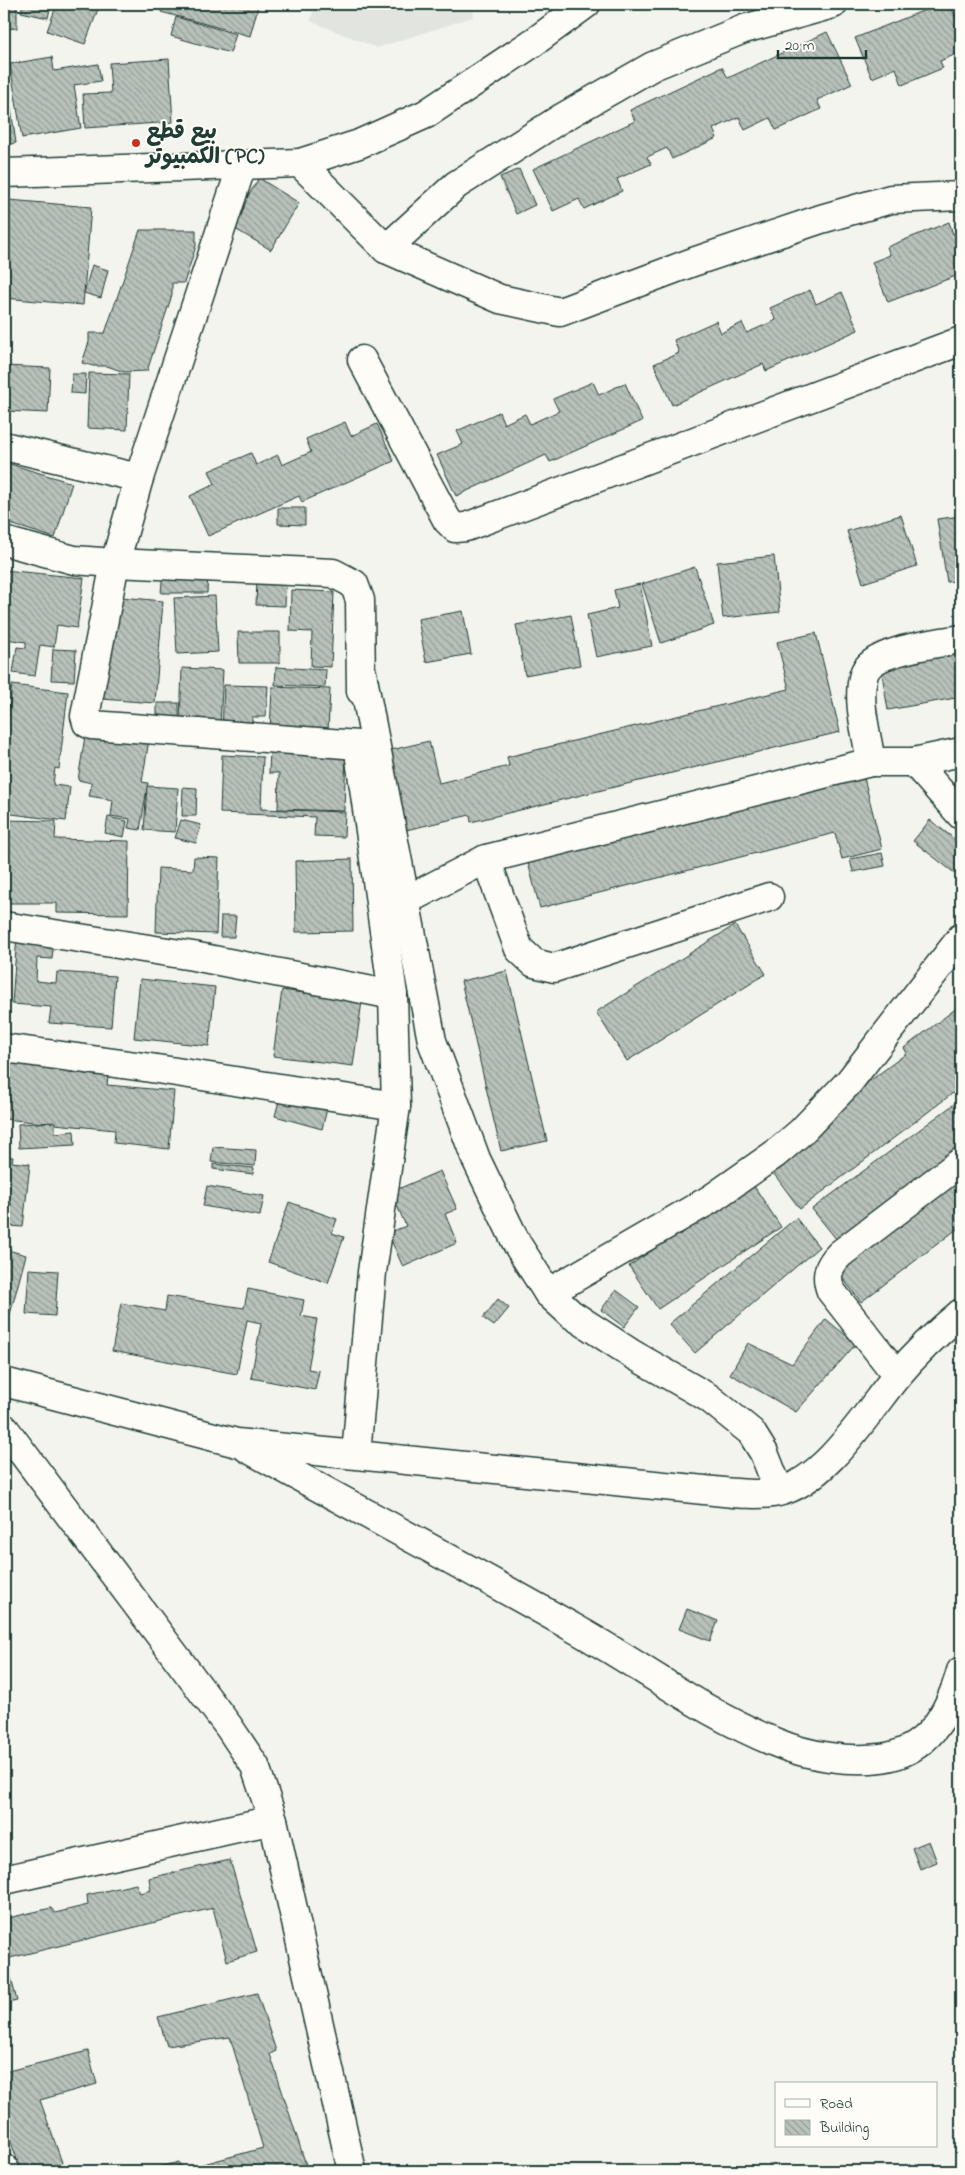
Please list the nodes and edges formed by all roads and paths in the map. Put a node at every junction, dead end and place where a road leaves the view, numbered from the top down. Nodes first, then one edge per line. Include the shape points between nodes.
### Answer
1 (586, 4) edge
2 (833, 4) edge
3 (300, 163) junction
4 (242, 165) junction
5 (4, 173) edge
6 (961, 196) edge
7 (386, 249) junction
8 (961, 341) edge
9 (362, 360) dead end
10 (4, 446) edge
11 (139, 478) junction
12 (4, 541) edge
13 (115, 564) junction
14 (961, 639) edge
15 (362, 673) junction
16 (358, 745) junction
17 (961, 752) edge
18 (871, 762) junction
19 (914, 762) junction
20 (961, 815) edge
21 (486, 859) junction
22 (769, 897) dead end
23 (405, 900) junction
24 (4, 926) edge
25 (961, 938) edge
26 (393, 995) junction
27 (4, 1048) edge
28 (396, 1106) junction
29 (961, 1162) edge
30 (548, 1293) junction
31 (961, 1313) edge
32 (897, 1375) junction
33 (4, 1382) edge
34 (4, 1428) edge
35 (237, 1442) junction
36 (356, 1454) junction
37 (779, 1492) junction
38 (961, 1672) edge
39 (273, 1820) junction
40 (4, 1880) edge
41 (352, 2171) edge

1 - 3 street via 426,114 359,144
2 - 7 street via 744,29 653,66 560,119 456,185
3 - 4 street
3 - 7 street
4 - 5 street
4 - 11 street
6 - 7 street via 891,199 821,219 560,312 500,298
8 - 9 street via 466,527 455,528 446,520
10 - 11 street
11 - 13 street
12 - 13 street via 74,560
13 - 15 street via 333,573 354,584 360,600
13 - 16 street via 85,716 87,723
14 - 18 street via 909,648 871,663 864,673 862,699
15 - 16 street
15 - 23 street
16 - 26 street
17 - 19 street
18 - 19 street
18 - 21 street
19 - 20 street
21 - 22 street via 519,949 534,963 554,968
21 - 23 street
23 - 30 street via 432,1041 476,1159 517,1244
24 - 26 street via 193,956
25 - 30 street via 849,1082 802,1132 711,1199
26 - 28 street
27 - 28 street
28 - 36 street via 372,1272
29 - 32 street via 840,1254 827,1275 831,1291
30 - 37 street via 571,1314 727,1412 751,1432 764,1453
31 - 32 street
32 - 37 street via 835,1456 806,1478
33 - 35 street
34 - 39 street via 255,1766
35 - 36 street
35 - 38 street via 574,1628 738,1726 780,1744 847,1758 881,1758 907,1752 928,1738 945,1713
36 - 37 street via 714,1492
39 - 40 street
39 - 41 street

